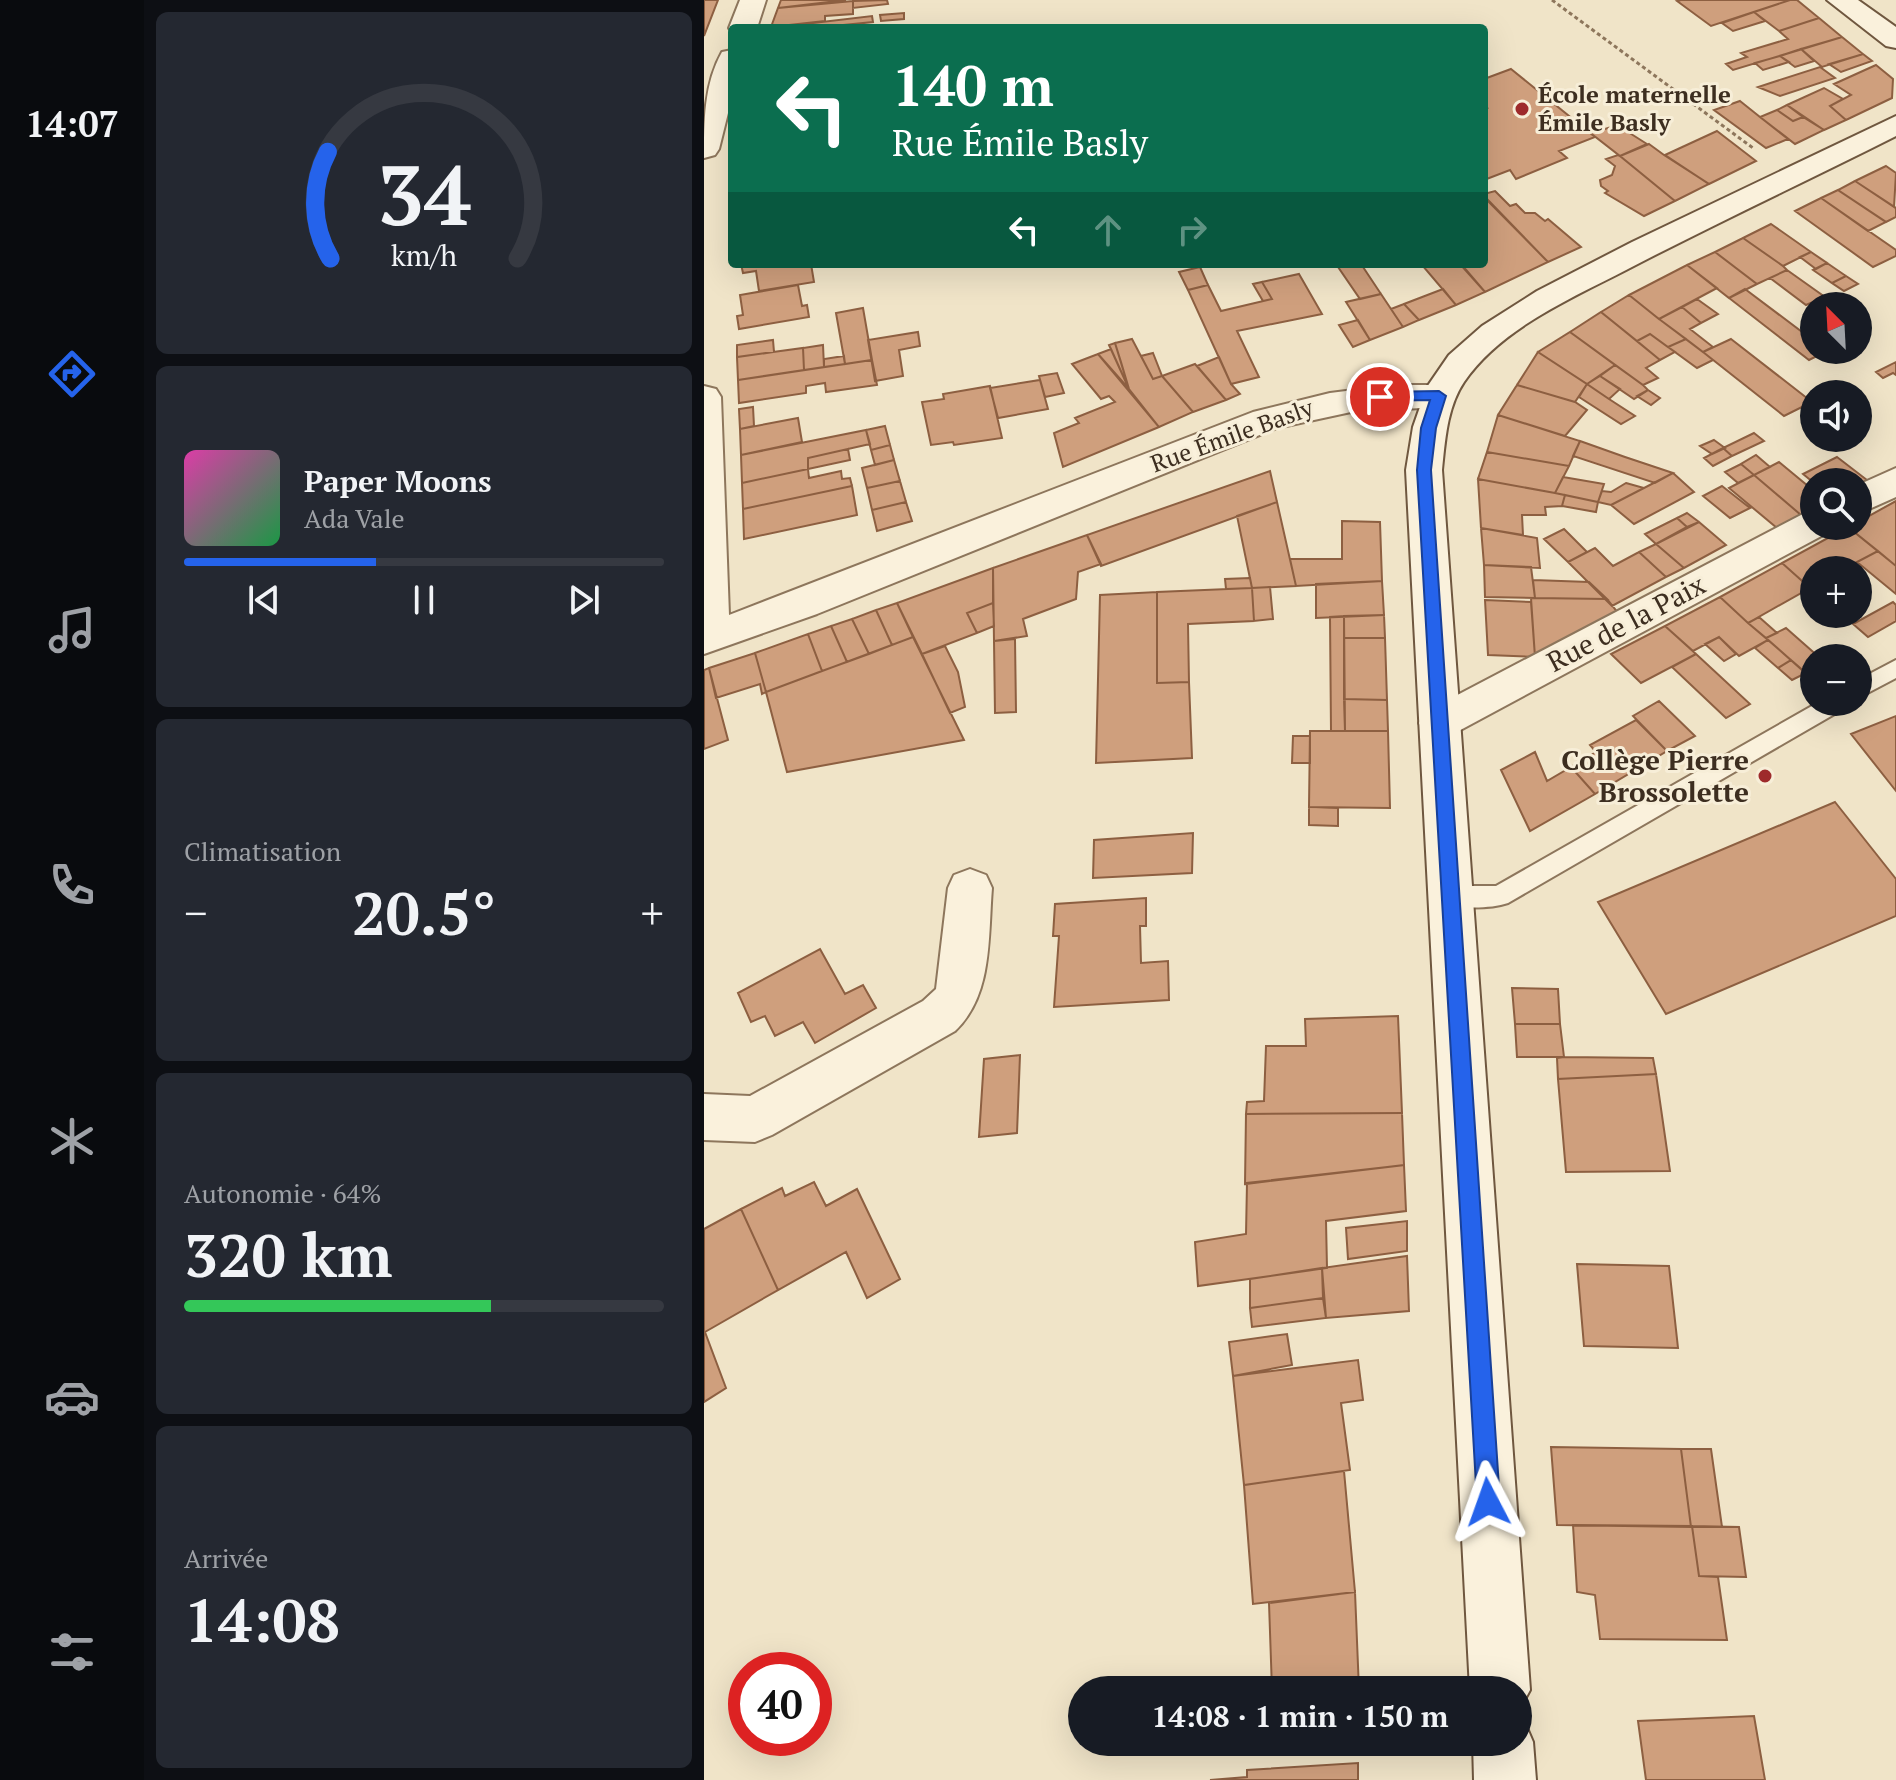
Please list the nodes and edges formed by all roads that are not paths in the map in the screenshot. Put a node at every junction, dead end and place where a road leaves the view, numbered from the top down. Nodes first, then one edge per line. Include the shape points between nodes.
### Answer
1 (753, 0) edge
2 (1840, 0) edge
3 (744, 24) edge
4 (1896, 40) edge
5 (728, 69) edge
6 (1896, 125) edge
7 (704, 149) edge
8 (1439, 396) junction
9 (704, 397) edge
10 (1896, 481) edge
11 (1872, 494) edge
12 (1800, 531) edge
13 (708, 638) edge
14 (1896, 668) edge
15 (1872, 682) edge
16 (1813, 716) edge
17 (1439, 723) junction
18 (970, 888) dead end
19 (1449, 896) junction
20 (704, 1117) edge
21 (1499, 1676) edge
22 (1504, 1756) edge
23 (1505, 1780) edge

1 - 3 street
2 - 4 street
5 - 7 street
6 - 8 street via 1524,311 1459,365
8 - 13 street, Rue Émile Basly via 1323,403 1265,420
8 - 17 street via 1428,428 1424,470
9 - 13 street
10 - 11 street
12 - 17 street, Rue de la Paix
14 - 15 lane
16 - 19 lane via 1499,896
17 - 19 street
18 - 20 street via 960,986 953,1003 939,1016 755,1119
19 - 21 street
22 - 23 street

